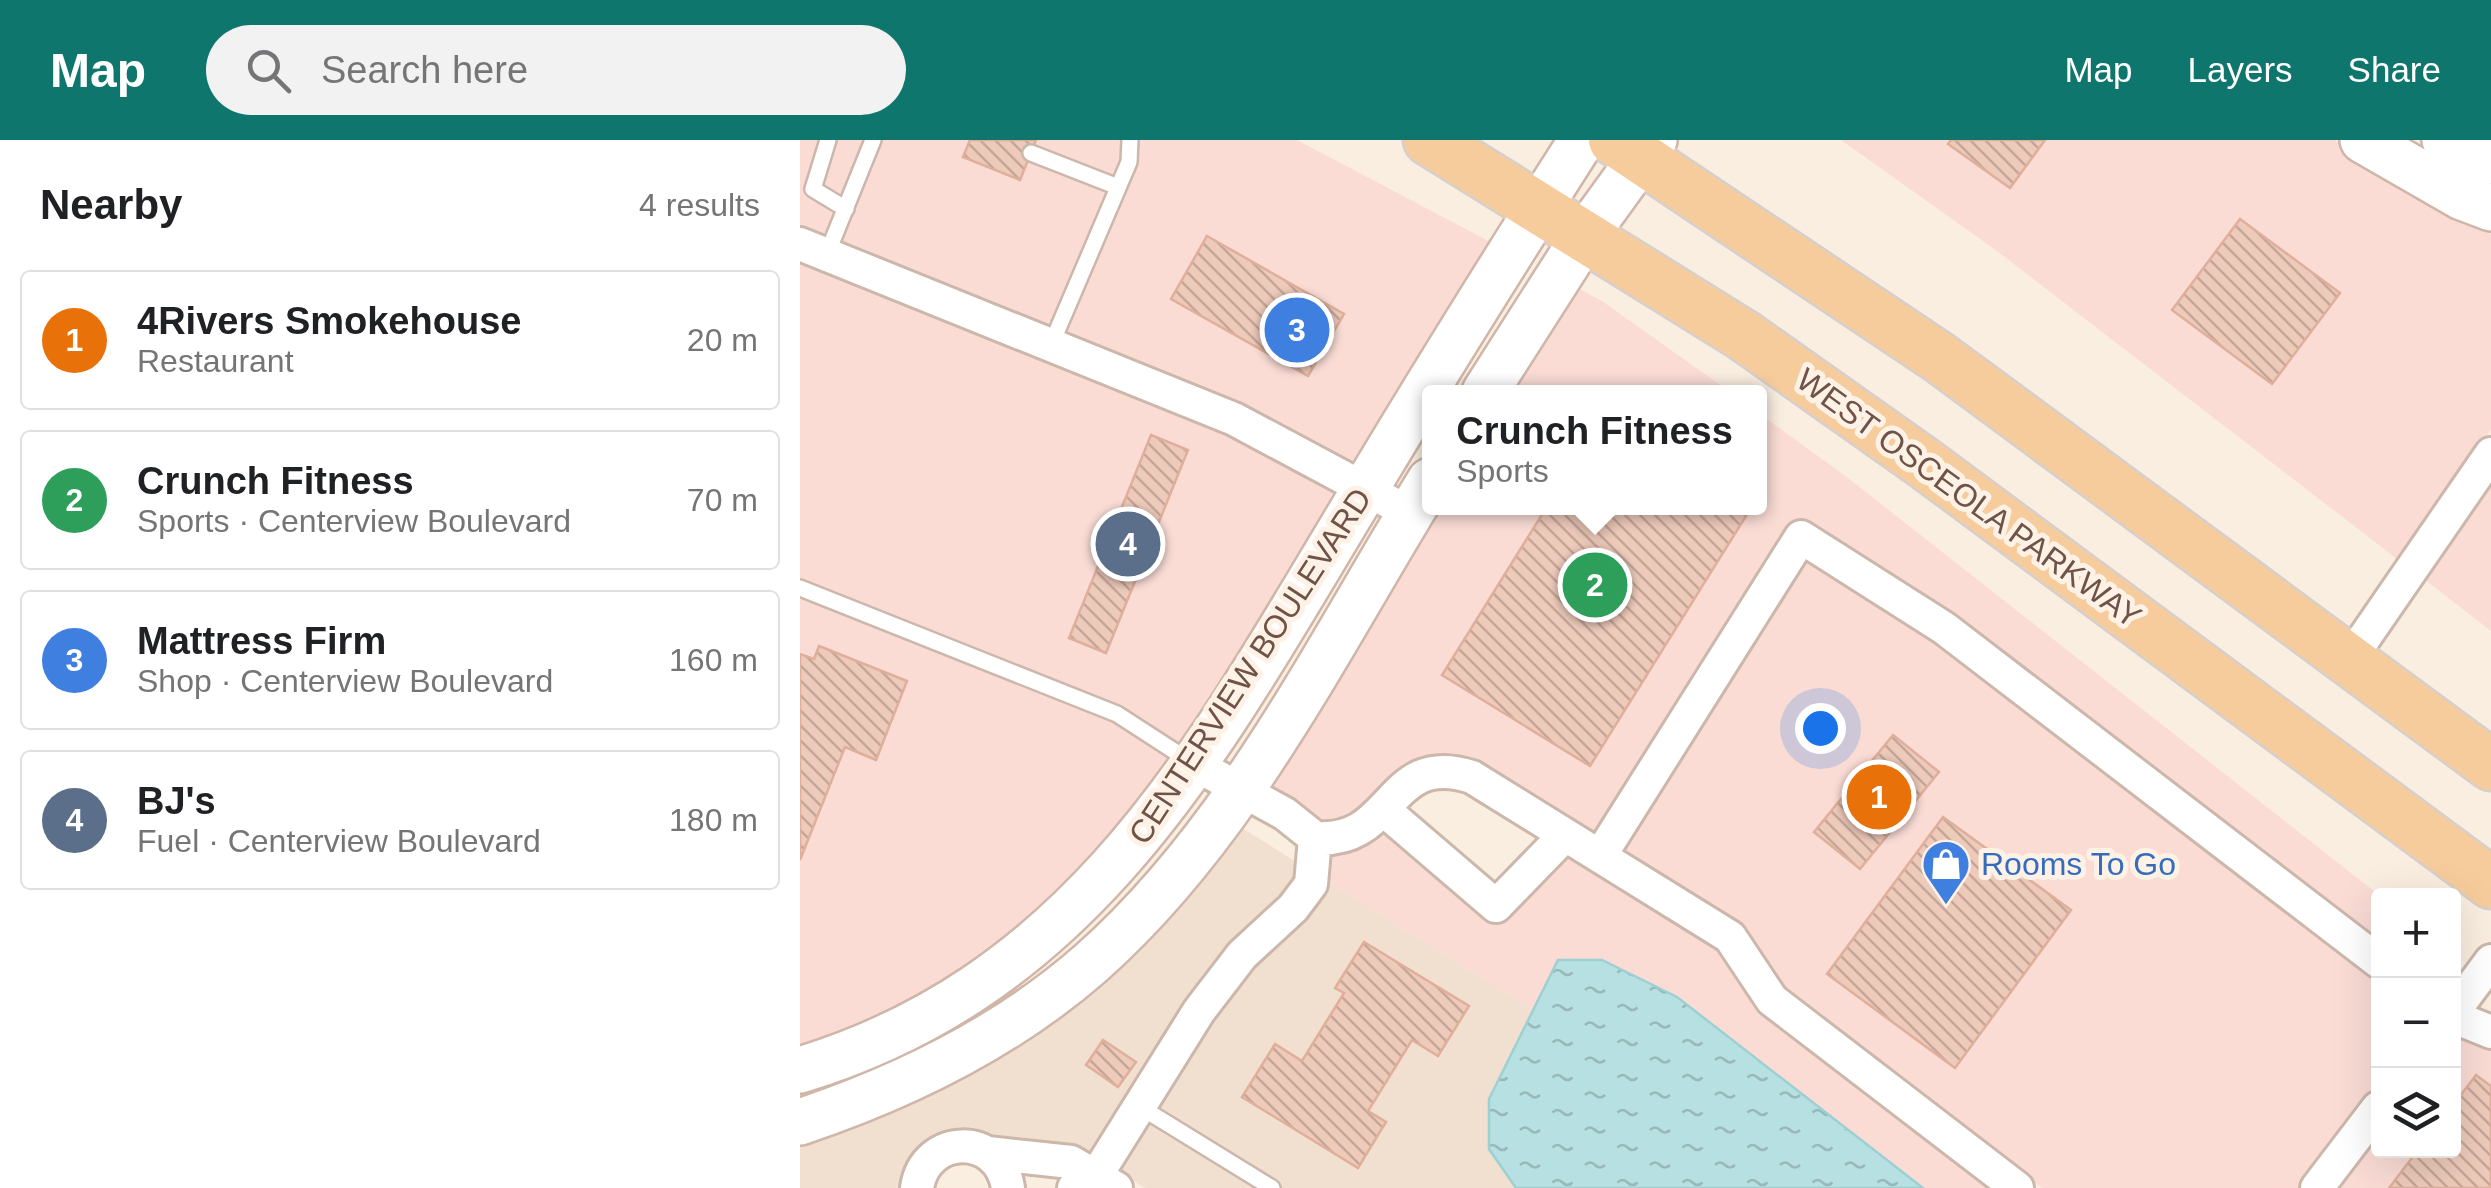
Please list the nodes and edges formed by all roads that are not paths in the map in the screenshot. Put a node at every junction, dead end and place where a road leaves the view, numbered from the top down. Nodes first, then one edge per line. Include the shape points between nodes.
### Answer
1 (828, 140) edge
2 (874, 140) edge
3 (1130, 140) edge
4 (1430, 140) edge
5 (1582, 140) edge
6 (2363, 140) edge
7 (2445, 140) edge
8 (1636, 146) edge
9 (1031, 153) dead end
10 (2491, 162) edge
11 (1118, 188) junction
12 (1540, 206) junction
13 (846, 208) junction
14 (2491, 208) edge
15 (1586, 234) junction
16 (813, 249) edge
17 (1052, 345) junction
18 (1429, 385) edge
19 (1489, 385) edge
20 (1422, 397) edge
21 (2491, 454) edge
22 (1365, 489) junction
23 (1420, 497) edge
24 (800, 588) edge
25 (2349, 660) junction
26 (1194, 764) junction
27 (2491, 766) edge
28 (1240, 791) junction
29 (1384, 810) junction
30 (1565, 835) junction
31 (1315, 838) junction
32 (1600, 856) junction
33 (2491, 883) edge
34 (2371, 956) edge
35 (2491, 962) edge
36 (993, 974) junction
37 (2461, 1004) edge
38 (1020, 1016) junction
39 (2461, 1017) edge
40 (2491, 1032) edge
41 (800, 1070) edge
42 (1142, 1108) junction
43 (2371, 1117) edge
44 (800, 1122) edge
45 (988, 1152) junction
46 (916, 1184) edge
47 (1096, 1184) edge
48 (1008, 1188) edge
49 (1272, 1188) edge
50 (2017, 1188) edge
51 (2317, 1188) edge

1 - 13 lane via 813,189
2 - 13 lane
3 - 11 lane
4 - 12 main road, WEST OSCEOLA PARKWAY
5 - 12 street, CENTERVIEW BOULEVARD
6 - 14 street
7 - 10 street
8 - 15 street
8 - 25 main road via 1940,358
9 - 11 lane
11 - 17 lane
12 - 15 main road, WEST OSCEOLA PARKWAY
12 - 18 street, CENTERVIEW BOULEVARD
13 - 16 lane
15 - 19 street
15 - 33 main road, WEST OSCEOLA PARKWAY via 1924,463
16 - 17 street
17 - 22 street via 1234,419
20 - 22 street, CENTERVIEW BOULEVARD
21 - 25 street
22 - 23 street
22 - 26 street, CENTERVIEW BOULEVARD
23 - 28 street, CENTERVIEW BOULEVARD
24 - 26 lane via 1118,714
25 - 27 main road
26 - 28 street
26 - 36 street, CENTERVIEW BOULEVARD via 1114,870
28 - 31 street
28 - 38 street, CENTERVIEW BOULEVARD via 1136,919
29 - 30 street via 1411,780 1450,770
29 - 30 street via 1496,906
29 - 31 street via 1338,840
30 - 32 street
31 - 42 street via 1311,884 1242,954
32 - 34 street via 1800,536 1944,628
32 - 50 street via 1730,938 1772,1000
35 - 37 street
36 - 38 street
36 - 41 street, CENTERVIEW BOULEVARD via 888,1036
38 - 44 street, CENTERVIEW BOULEVARD via 912,1079
39 - 40 street
42 - 47 street
42 - 49 lane
43 - 51 street
45 - 46 street via 948,1147 935,1154
45 - 47 street via 1071,1162
45 - 48 street

